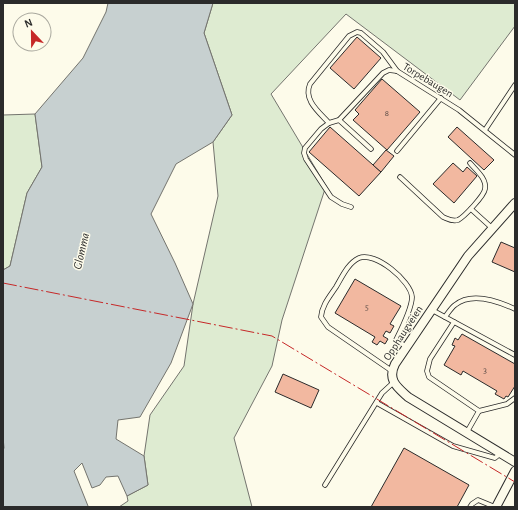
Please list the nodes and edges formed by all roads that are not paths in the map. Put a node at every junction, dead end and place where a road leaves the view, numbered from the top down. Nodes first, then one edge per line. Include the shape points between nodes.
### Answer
1 (397, 71) junction
2 (515, 85) edge
3 (440, 98) junction
4 (339, 120) junction
5 (329, 123) junction
6 (485, 130) junction
7 (371, 149) dead end
8 (398, 151) dead end
9 (515, 154) edge
10 (470, 163) dead end
11 (400, 177) dead end
12 (515, 203) edge
13 (351, 207) dead end
14 (471, 208) junction
15 (492, 228) junction
16 (515, 309) edge
17 (432, 310) junction
18 (445, 317) junction
19 (454, 322) junction
20 (407, 347) junction
21 (515, 355) edge
22 (392, 371) junction
23 (394, 382) junction
24 (515, 398) edge
25 (377, 403) junction
26 (479, 411) junction
27 (467, 432) junction
28 (501, 453) junction
29 (515, 462) edge
30 (515, 470) edge
31 (325, 485) dead end
32 (470, 507) edge
33 (496, 507) edge

1 - 3 lane, Torpebaugen
1 - 4 lane, Torpebaugen via 389,70 383,73
1 - 5 lane via 383,52 361,33 349,36 310,84 308,90 314,108
2 - 6 lane
3 - 6 lane, Torpebaugen
3 - 8 lane
4 - 5 lane
4 - 7 lane
5 - 13 lane via 321,129 304,154 331,197
6 - 9 lane, Torpebaugen
10 - 14 lane via 483,178 486,189
11 - 14 lane via 442,217 451,221 464,216
12 - 15 street, Opphaugveien
14 - 15 lane
15 - 17 street, Opphaugveien via 468,256
16 - 18 lane via 480,298 468,299 456,304
17 - 18 lane
17 - 20 street, Opphaugveien
18 - 19 lane
19 - 21 lane
19 - 26 lane via 430,359 426,371 429,377
20 - 22 street, Opphaugveien
20 - 22 lane via 396,340 405,324 411,303 410,290 395,271 372,257 359,258 346,270 325,304 322,317 328,327
22 - 23 street, Opphaugveien
23 - 25 lane via 386,388
23 - 27 street via 408,397
24 - 26 lane via 507,404
25 - 28 lane via 453,446 495,458
25 - 31 lane
26 - 27 lane
27 - 28 street
28 - 29 street
30 - 33 street
32 - 33 lane via 478,500

